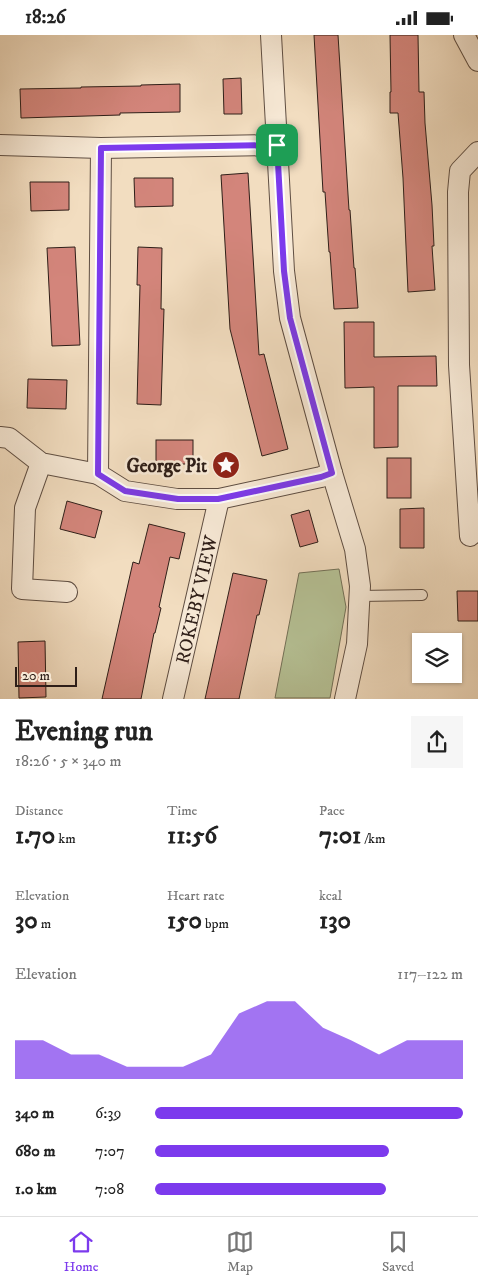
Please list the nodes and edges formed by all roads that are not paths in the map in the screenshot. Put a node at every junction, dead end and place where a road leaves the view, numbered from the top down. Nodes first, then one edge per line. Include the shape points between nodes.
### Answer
1 (271, 35) edge
2 (464, 35) edge
3 (478, 61) edge
4 (0, 145) edge
5 (277, 145) junction
6 (101, 148) junction
7 (478, 152) edge
8 (469, 365) edge
9 (0, 437) edge
10 (41, 463) junction
11 (332, 473) junction
12 (98, 474) junction
13 (218, 499) junction
14 (470, 536) dead end
15 (67, 592) dead end
16 (422, 595) dead end
17 (360, 596) junction
18 (173, 699) edge
19 (344, 699) edge

1 - 5 street
2 - 3 street
4 - 6 street
5 - 6 street
5 - 11 street via 290,318
6 - 12 street
7 - 8 street via 460,171 458,192
8 - 14 street
9 - 10 street via 9,438
10 - 12 street
10 - 15 street via 26,508 22,589
11 - 13 street
11 - 17 street via 355,549
12 - 13 street via 125,491 178,499
13 - 18 street, ROKEBY VIEW
16 - 17 lane
17 - 19 street via 357,644

